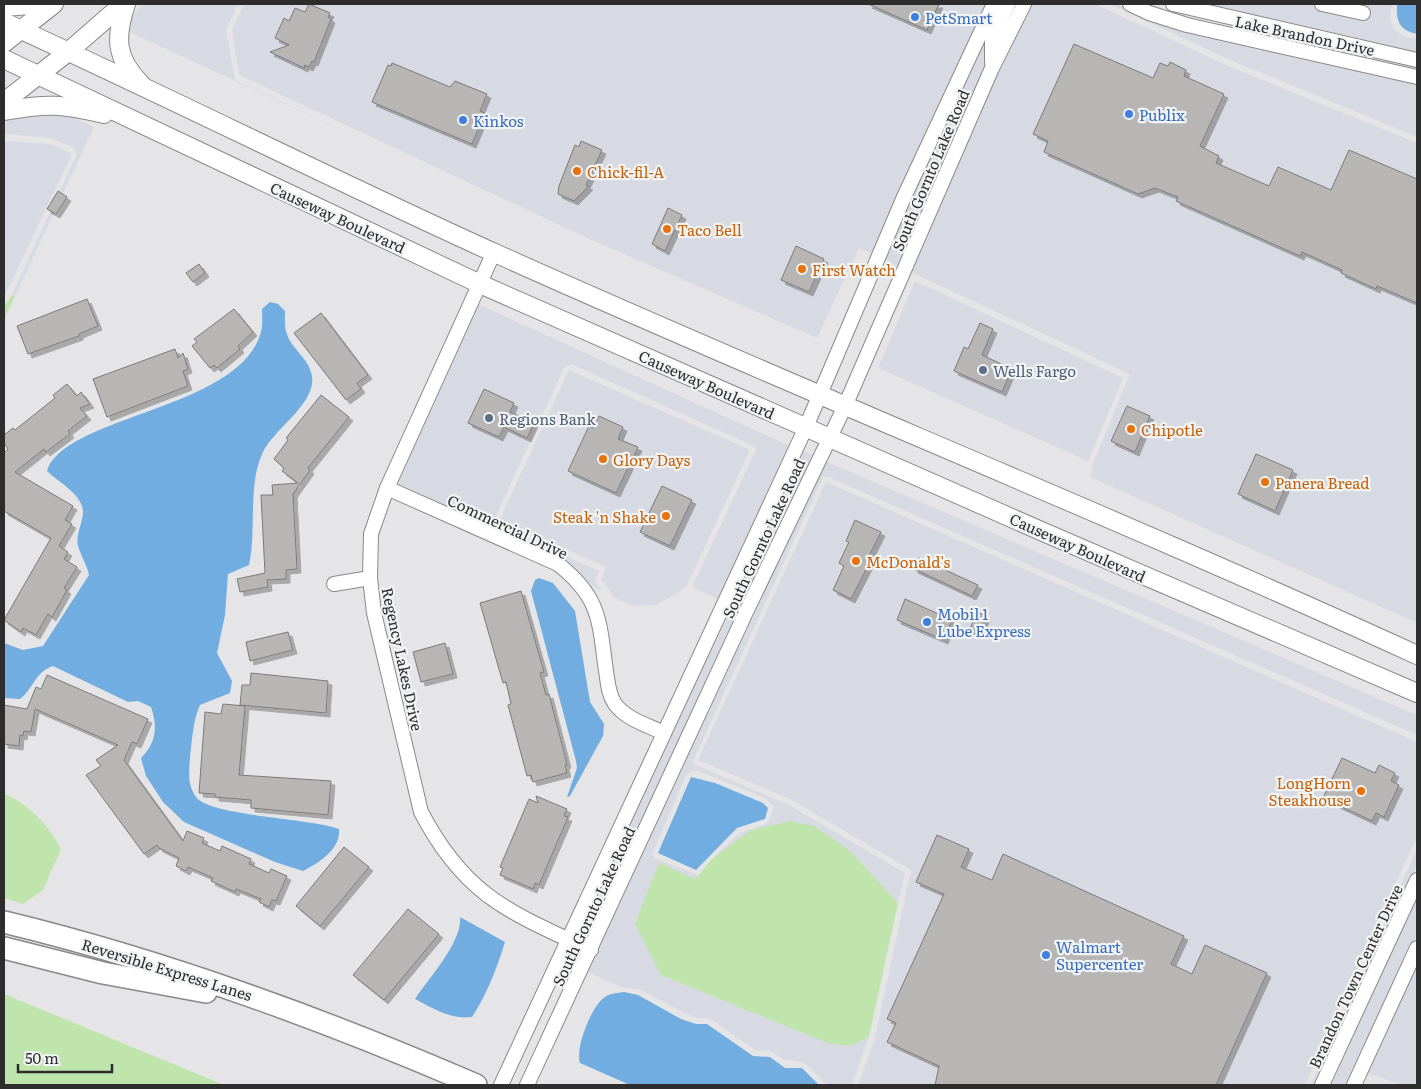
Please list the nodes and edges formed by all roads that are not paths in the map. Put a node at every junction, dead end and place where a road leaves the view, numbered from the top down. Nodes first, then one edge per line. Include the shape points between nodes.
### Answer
1 (43, 4) edge
2 (54, 4) edge
3 (124, 4) edge
4 (994, 4) edge
5 (1008, 4) edge
6 (1024, 4) edge
7 (1130, 4) edge
8 (1172, 4) edge
9 (1325, 4) edge
10 (4, 7) edge
11 (1362, 13) dead end
12 (4, 22) edge
13 (22, 30) junction
14 (4, 43) edge
15 (1262, 43) junction
16 (1348, 44) junction
17 (68, 52) junction
18 (4, 59) edge
19 (1417, 60) edge
20 (992, 68) junction
21 (40, 75) junction
22 (1417, 77) edge
23 (144, 88) junction
24 (4, 102) edge
25 (4, 111) edge
26 (133, 120) junction
27 (494, 252) junction
28 (480, 284) junction
29 (819, 394) junction
30 (845, 406) junction
31 (806, 427) junction
32 (829, 437) junction
33 (387, 488) junction
34 (370, 578) junction
35 (334, 584) dead end
36 (1417, 655) edge
37 (1417, 693) edge
38 (664, 733) junction
39 (1417, 880) edge
40 (4, 922) edge
41 (568, 939) junction
42 (4, 948) edge
43 (1417, 948) edge
44 (591, 950) junction
45 (328, 1024) junction
46 (476, 1085) edge
47 (501, 1085) edge
48 (527, 1085) edge
49 (1322, 1085) edge
50 (1354, 1085) edge

1 - 10 main road
2 - 13 main road
3 - 17 main road
3 - 23 main road via 119,45 127,69
4 - 29 street, South Gornto Lake Road via 908,189
5 - 20 street via 992,39
6 - 20 street, South Gornto Lake Road
7 - 15 street, Lake Brandon Drive via 1166,19
8 - 16 street, Lake Brandon Drive
9 - 11 street
12 - 13 main road
13 - 14 main road
13 - 17 main road
15 - 16 street via 1284,38 1330,47
15 - 22 street, Lake Brandon Drive
16 - 19 street, Lake Brandon Drive
17 - 21 main road
17 - 23 main road
18 - 21 main road, Causeway Boulevard
20 - 30 street, South Gornto Lake Road
21 - 24 main road
21 - 26 main road, Causeway Boulevard
23 - 27 main road
25 - 26 main road via 52,104
26 - 28 main road, Causeway Boulevard
27 - 28 street, Regency Lakes Drive
27 - 29 main road
28 - 31 main road, Causeway Boulevard
28 - 33 street, Regency Lakes Drive
29 - 30 main road
29 - 31 street, South Gornto Lake Road
30 - 32 street, South Gornto Lake Road
30 - 36 main road via 1154,537
31 - 32 main road, Causeway Boulevard
31 - 38 street, South Gornto Lake Road
32 - 37 main road, Causeway Boulevard
32 - 44 street, South Gornto Lake Road
33 - 34 street, Regency Lakes Drive via 370,534
33 - 38 street, Commercial Drive via 558,564 575,578 589,594 597,612 608,687 615,704 629,717
34 - 35 street
34 - 41 street, Regency Lakes Drive via 374,613 421,812 436,841 460,872 490,899
38 - 41 street, South Gornto Lake Road
39 - 49 street, Brandon Town Center Drive
40 - 45 highway, Reversible Express Lanes via 204,979
41 - 44 street, Regency Lakes Drive
41 - 47 street, South Gornto Lake Road
42 - 45 highway, Reversible Express Lanes via 194,990
43 - 50 street
44 - 48 street, South Gornto Lake Road
45 - 46 highway, Reversible Express Lanes

